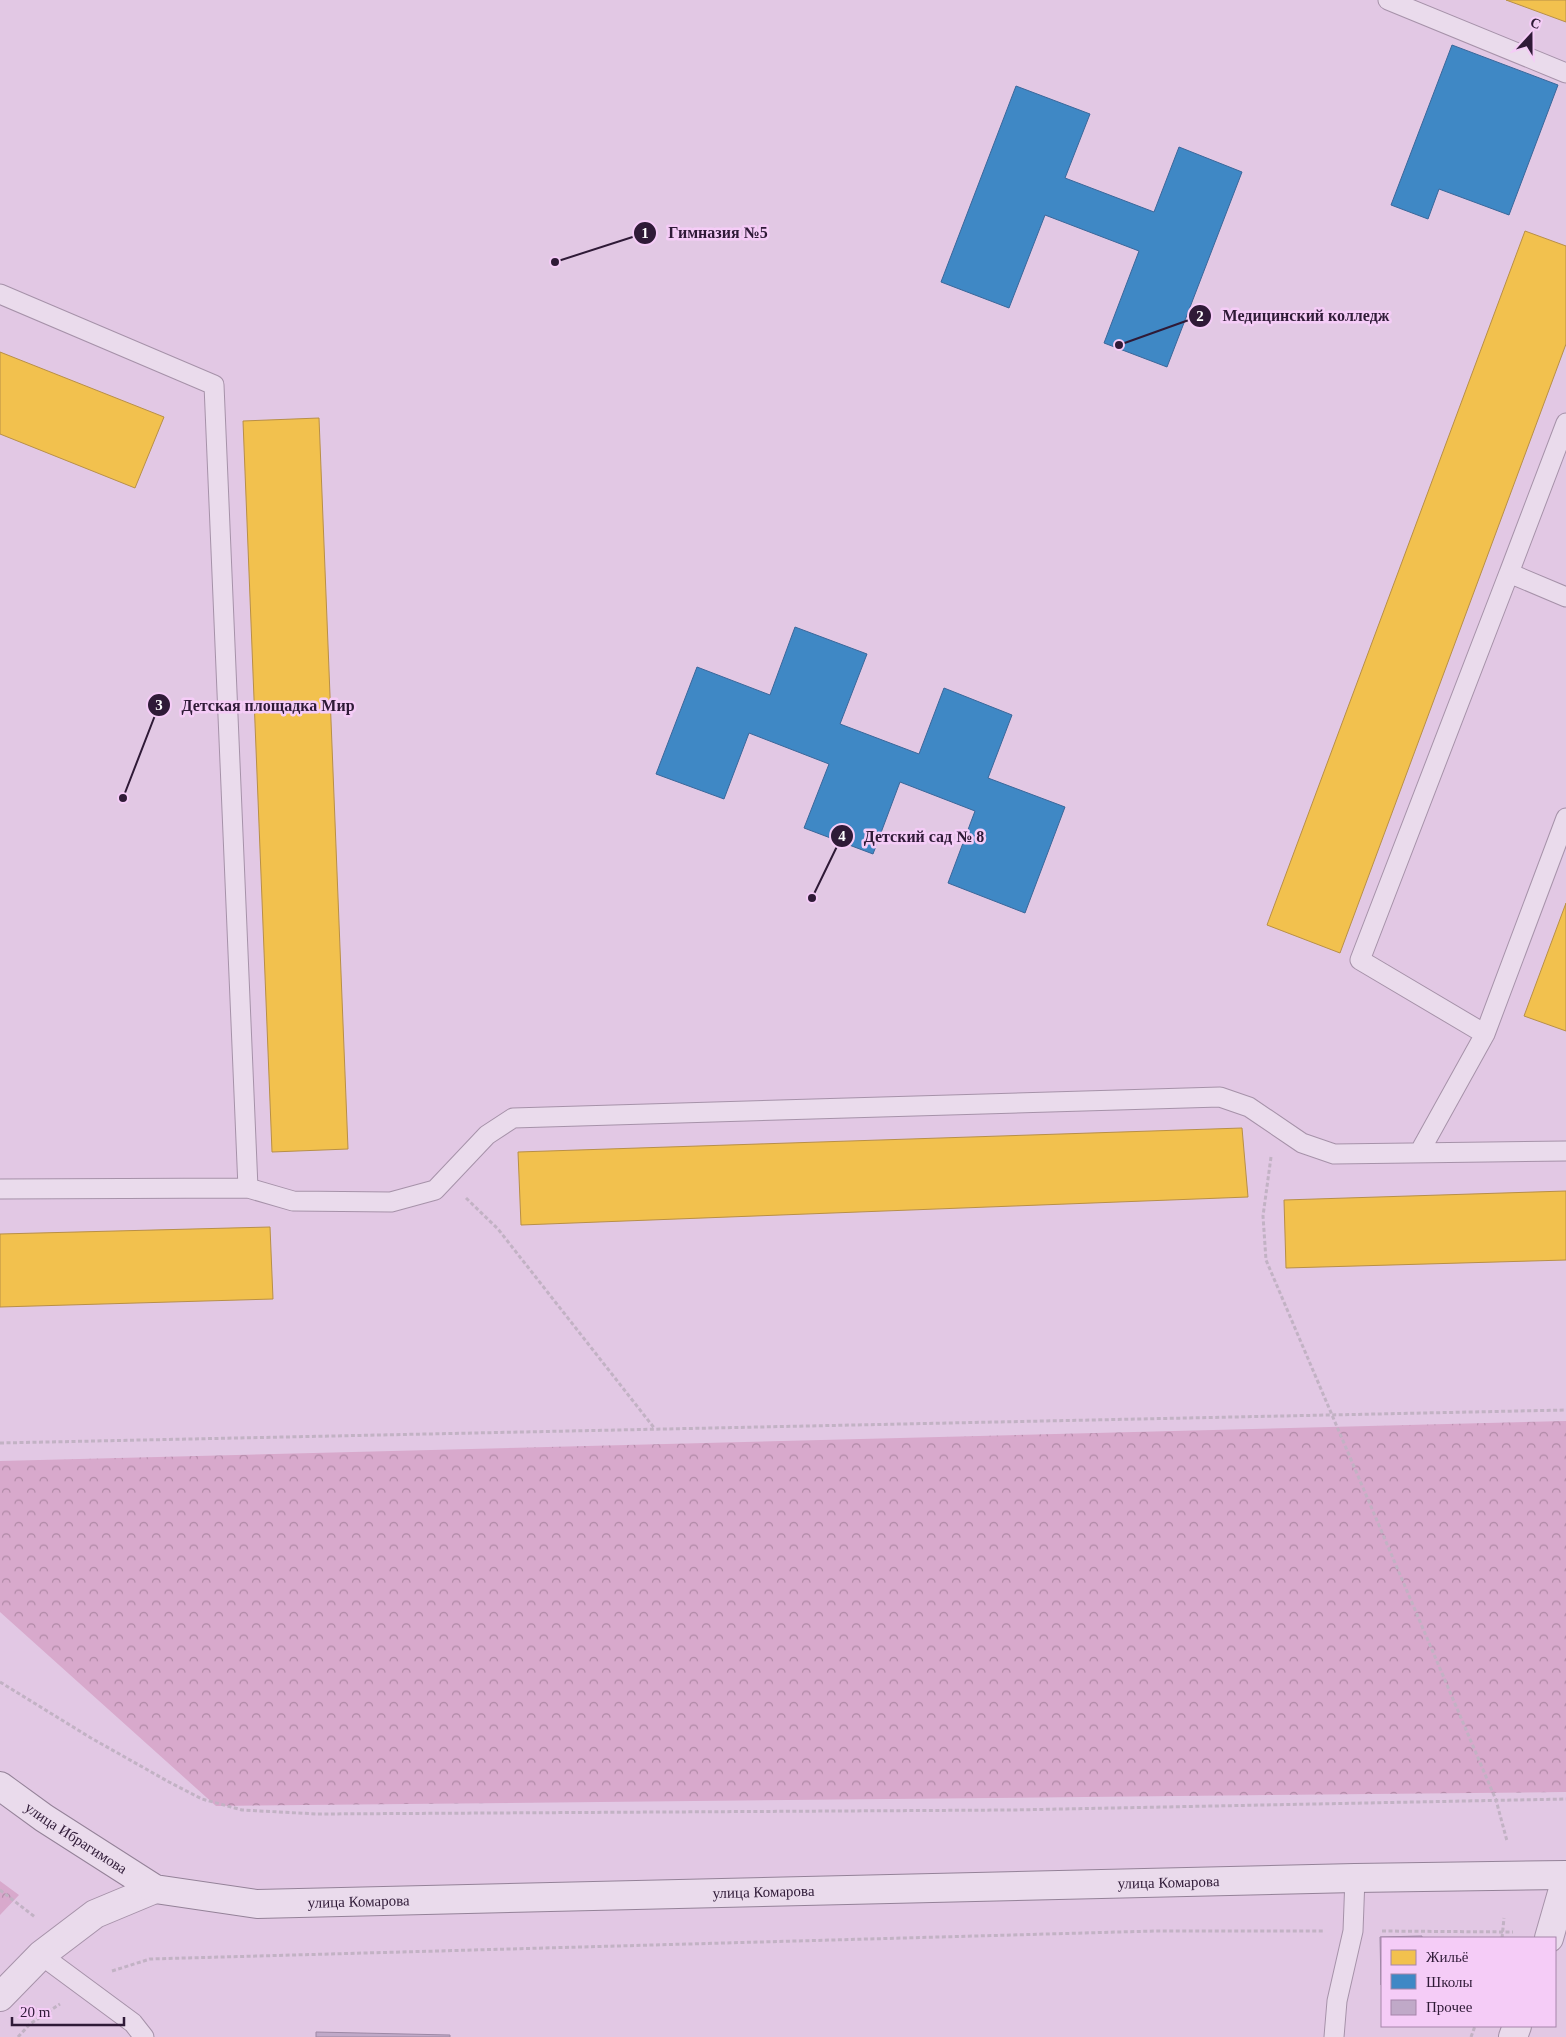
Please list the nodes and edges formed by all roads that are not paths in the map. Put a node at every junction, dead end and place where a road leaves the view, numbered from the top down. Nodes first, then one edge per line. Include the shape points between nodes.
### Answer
1 (1388, 0) edge
2 (1566, 73) edge
3 (0, 294) edge
4 (1566, 423) edge
5 (1509, 573) junction
6 (1566, 597) edge
7 (1566, 818) edge
8 (1484, 1034) junction
9 (1566, 1151) edge
10 (1419, 1153) junction
11 (248, 1188) junction
12 (0, 1189) edge
13 (0, 1786) edge
14 (1566, 1875) edge
15 (1355, 1878) junction
16 (1566, 1879) edge
17 (155, 1889) junction
18 (1557, 1924) edge
19 (41, 1955) junction
20 (0, 1997) edge
21 (144, 2037) edge
22 (1334, 2037) edge

1 - 2 lane
3 - 11 lane via 214,385
4 - 5 lane
5 - 6 lane
5 - 8 lane via 1360,960
7 - 8 lane
8 - 10 lane
9 - 10 lane
10 - 11 lane via 1334,1154 1302,1144 1249,1107 1220,1098 513,1118 487,1135 435,1190 391,1202 292,1201
11 - 12 lane
13 - 17 main road, улица Ибрагимова
14 - 15 main road, улица Комарова
15 - 17 main road, улица Комарова via 257,1904
15 - 22 lane via 1353,1931 1337,2001
16 - 18 main road
17 - 19 main road via 94,1914
19 - 20 main road
19 - 21 lane via 133,2023

